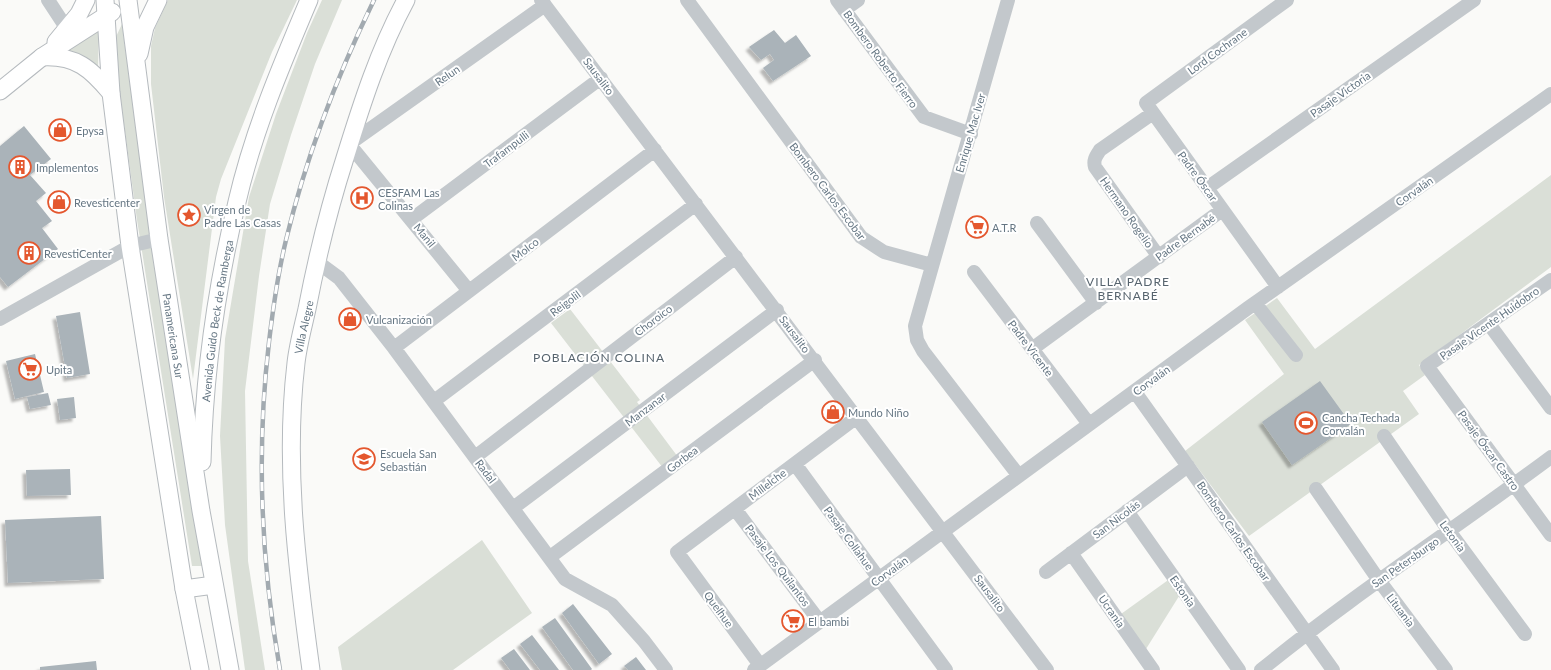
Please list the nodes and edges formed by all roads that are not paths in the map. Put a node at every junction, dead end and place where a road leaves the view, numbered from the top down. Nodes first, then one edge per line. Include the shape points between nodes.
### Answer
1 (48, 0) edge
2 (86, 0) edge
3 (158, 0) edge
4 (309, 0) edge
5 (406, 0) edge
6 (687, 0) edge
7 (858, 0) edge
8 (1008, 0) edge
9 (1287, 0) edge
10 (1474, 0) edge
11 (130, 1) edge
12 (543, 3) edge
13 (840, 5) edge
14 (105, 8) edge
15 (67, 29) junction
16 (42, 57) junction
17 (137, 66) junction
18 (601, 78) junction
19 (0, 91) edge
20 (111, 94) junction
21 (1551, 94) edge
22 (1149, 108) junction
23 (971, 134) junction
24 (349, 144) junction
25 (655, 150) junction
26 (1095, 167) joint
27 (1207, 188) junction
28 (696, 204) junction
29 (1222, 210) junction
30 (412, 219) junction
31 (1037, 224) dead end
32 (159, 239) junction
33 (130, 246) junction
34 (736, 257) junction
35 (1159, 257) junction
36 (316, 261) junction
37 (932, 265) junction
38 (974, 272) dead end
39 (1550, 282) edge
40 (1278, 287) junction
41 (469, 291) junction
42 (1096, 303) junction
43 (1255, 303) junction
44 (777, 310) junction
45 (0, 319) edge
46 (1488, 324) junction
47 (394, 348) junction
48 (1032, 349) junction
49 (1296, 355) dead end
50 (814, 360) junction
51 (1428, 366) joint
52 (1135, 392) junction
53 (434, 401) junction
54 (1551, 408) edge
55 (857, 417) junction
56 (1089, 424) junction
57 (1384, 436) dead end
58 (475, 456) junction
59 (1551, 457) edge
60 (794, 464) junction
61 (1188, 466) junction
62 (1019, 476) junction
63 (1514, 485) junction
64 (1316, 489) dead end
65 (513, 508) junction
66 (735, 508) junction
67 (201, 511) junction
68 (1127, 511) junction
69 (944, 531) junction
70 (1449, 531) junction
71 (1551, 535) edge
72 (677, 552) joint
73 (1071, 553) junction
74 (550, 557) junction
75 (1046, 572) dead end
76 (879, 578) junction
77 (1378, 579) junction
78 (214, 585) junction
79 (184, 589) junction
80 (820, 622) junction
81 (1306, 633) junction
82 (1525, 634) dead end
83 (757, 668) edge
84 (200, 670) edge
85 (230, 670) edge
86 (311, 670) edge
87 (666, 670) edge
88 (946, 670) edge
89 (1047, 670) edge
90 (1153, 670) edge
91 (1239, 670) edge
92 (1261, 670) edge
93 (1333, 670) edge
94 (1446, 670) edge

1 - 15 street
2 - 15 main road
3 - 17 main road via 145,27
4 - 67 main road, Avenida Guido Beck de Ramberga via 286,52 266,108 235,209 208,367 202,442
5 - 24 main road, Villa Alegre via 388,35
6 - 37 street, Bombero Carlos Escobar via 861,237 884,252
7 - 13 street
8 - 23 street, Enrique Mac Iver
9 - 22 street, Lord Cochrane
10 - 27 street, Pasaje Victoria
11 - 14 main road
11 - 17 main road, Panamericana Sur
12 - 18 street, Sausalito
12 - 24 street, Relun
13 - 23 street, Bombero Roberto Fierro via 924,117
14 - 16 main road
14 - 20 main road
15 - 16 main road
16 - 19 main road
16 - 20 main road via 66,58 82,64 96,75
17 - 32 main road, Panamericana Sur
18 - 25 street, Sausalito
18 - 30 street, Trafampulli
20 - 33 main road
21 - 40 street, Corvalán
22 - 26 street, Lord Cochrane via 1100,150 1094,162
22 - 27 street, Padre Óscar
23 - 37 street, Enrique Mac Iver
24 - 30 street, Manil
24 - 36 main road, Villa Alegre via 328,211
25 - 28 street, Sausalito
25 - 41 street, Molco
26 - 35 street, Hermano Rogelio
27 - 29 street, Padre Óscar
28 - 34 street, Sausalito
28 - 53 street, Reigolil
29 - 35 street, Padre Bernabé
29 - 40 street, Padre Óscar
30 - 41 street, Manil
31 - 42 street
32 - 33 street
32 - 67 main road, Panamericana Sur
33 - 45 street
33 - 79 main road
34 - 44 street, Sausalito
34 - 58 street, Choroico
35 - 42 street, Padre Bernabé
36 - 47 street, Radal via 339,278
36 - 86 main road, Villa Alegre via 296,362 292,442 298,565
37 - 62 street via 915,326 919,346
38 - 48 street, Padre Vicente
39 - 46 street, Pasaje Vicente Huidobro
40 - 43 street, Corvalán
41 - 47 street, Molco
42 - 48 street, Padre Bernabé
43 - 49 street
43 - 52 street, Corvalán
44 - 50 street, Sausalito
44 - 65 street, Manzanar
46 - 51 street, Pasaje Vicente Huidobro
46 - 54 street
47 - 53 street, Radal
48 - 56 street, Padre Vicente
50 - 55 street, Sausalito
50 - 74 street, Gorbea
51 - 63 street, Pasaje Óscar Castro
52 - 56 street, Corvalán
52 - 61 street, Bombero Carlos Escobar
53 - 58 street, Radal
55 - 60 street, Millelche
55 - 69 street, Sausalito
56 - 62 street, Corvalán
57 - 70 street, Letonia
58 - 65 street, Radal
59 - 63 street, San Petersburgo
60 - 66 street, Millelche
60 - 76 street, Pasaje Collahue
61 - 68 street, San Nicolás
61 - 81 street, Bombero Carlos Escobar
62 - 69 street, Corvalán
63 - 70 street, San Petersburgo
63 - 71 street, Pasaje Óscar Castro
64 - 77 street, Lituania
65 - 74 street, Radal
66 - 72 street, Millelche
66 - 80 street, Pasaje Los Quilantos
67 - 78 main road, Panamericana Sur
68 - 73 street, San Nicolás
68 - 91 street, Estonia
69 - 76 street, Corvalán
69 - 89 street, Sausalito
70 - 77 street, San Petersburgo
70 - 82 street, Letonia
72 - 83 street, Quelhue
73 - 75 street, San Nicolás
73 - 90 street, Ucrania
74 - 87 street, Radal via 565,579 612,605
76 - 80 street, Corvalán
76 - 88 street, Pasaje Collahue
77 - 81 street, San Petersburgo
77 - 94 street, Lituania
78 - 79 main road
78 - 85 main road, Panamericana Sur
79 - 84 main road
80 - 83 street, Corvalán
81 - 92 street, San Petersburgo
81 - 93 street, Bombero Carlos Escobar

